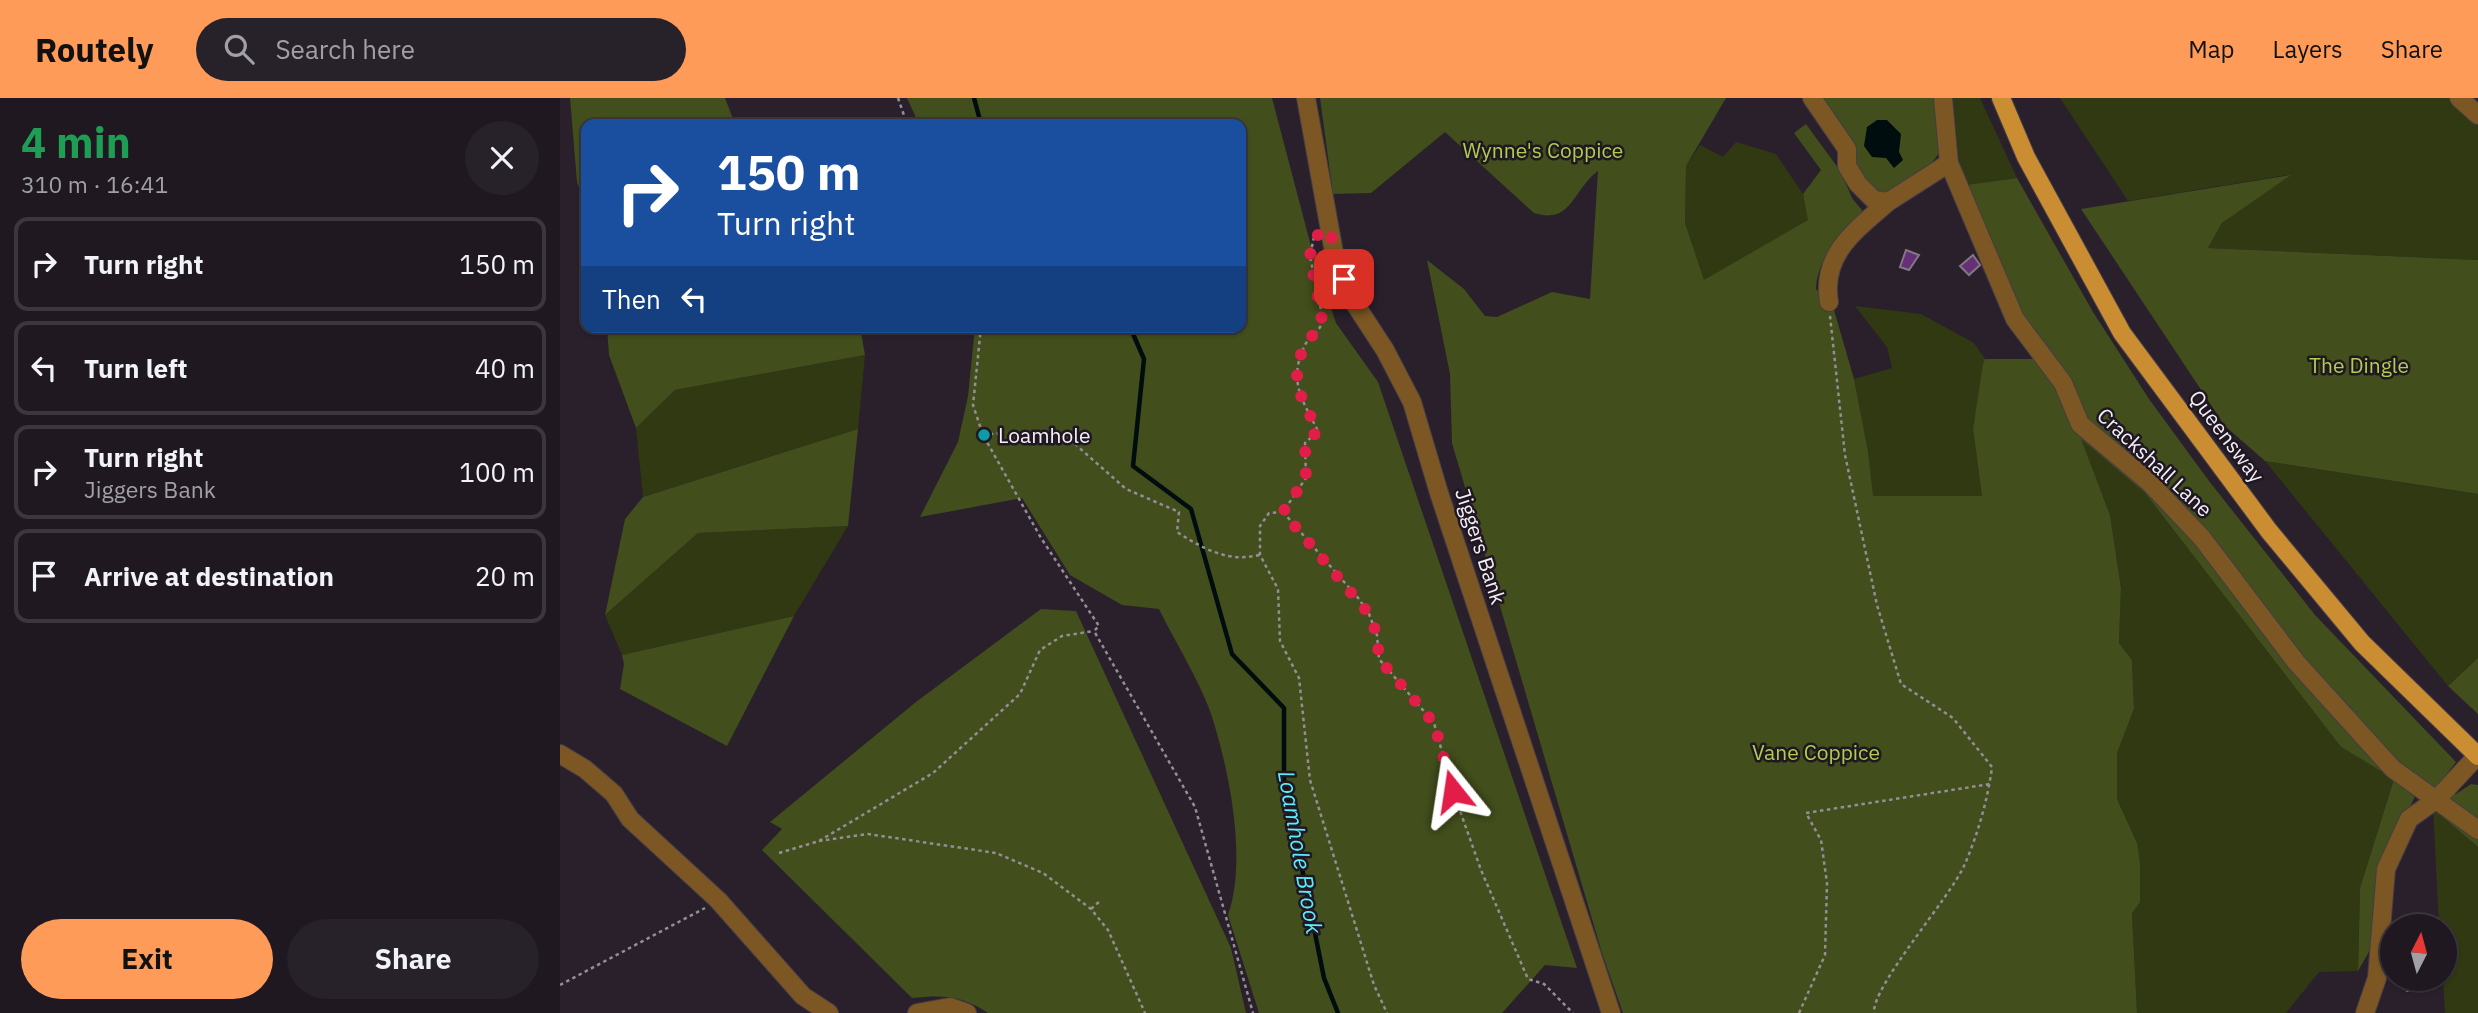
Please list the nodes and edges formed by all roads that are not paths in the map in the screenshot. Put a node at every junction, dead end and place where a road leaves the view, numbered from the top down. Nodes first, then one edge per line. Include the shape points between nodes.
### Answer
1 (1306, 98) edge
2 (1812, 98) edge
3 (1942, 98) edge
4 (2001, 98) edge
5 (2459, 98) edge
6 (2478, 115) edge
7 (1949, 163) junction
8 (1888, 202) junction
9 (1829, 302) road end
10 (560, 754) edge
11 (2478, 756) edge
12 (2437, 799) junction
13 (2478, 830) edge
14 (829, 1013) edge
15 (918, 1013) edge
16 (967, 1013) edge
17 (1611, 1013) edge
18 (2365, 1013) edge

1 - 17 street, Jiggers Bank via 1335,258 1353,301 1412,402
2 - 8 street via 1847,149 1847,166 1858,184 1874,200
3 - 7 street, Crackshall Lane
4 - 11 main road, Queensway via 2026,157 2122,333 2269,531 2354,633
5 - 6 street
7 - 8 street
7 - 12 street, Crackshall Lane via 2015,320 2063,383 2080,424 2149,482 2202,538 2296,662 2393,769
8 - 9 street via 1845,239 1830,271
10 - 14 street via 614,794 630,819 718,900 803,996
11 - 12 street
12 - 13 street, Crackshall Lane
12 - 18 street via 2409,819 2386,869 2377,978
15 - 16 street via 950,1007

